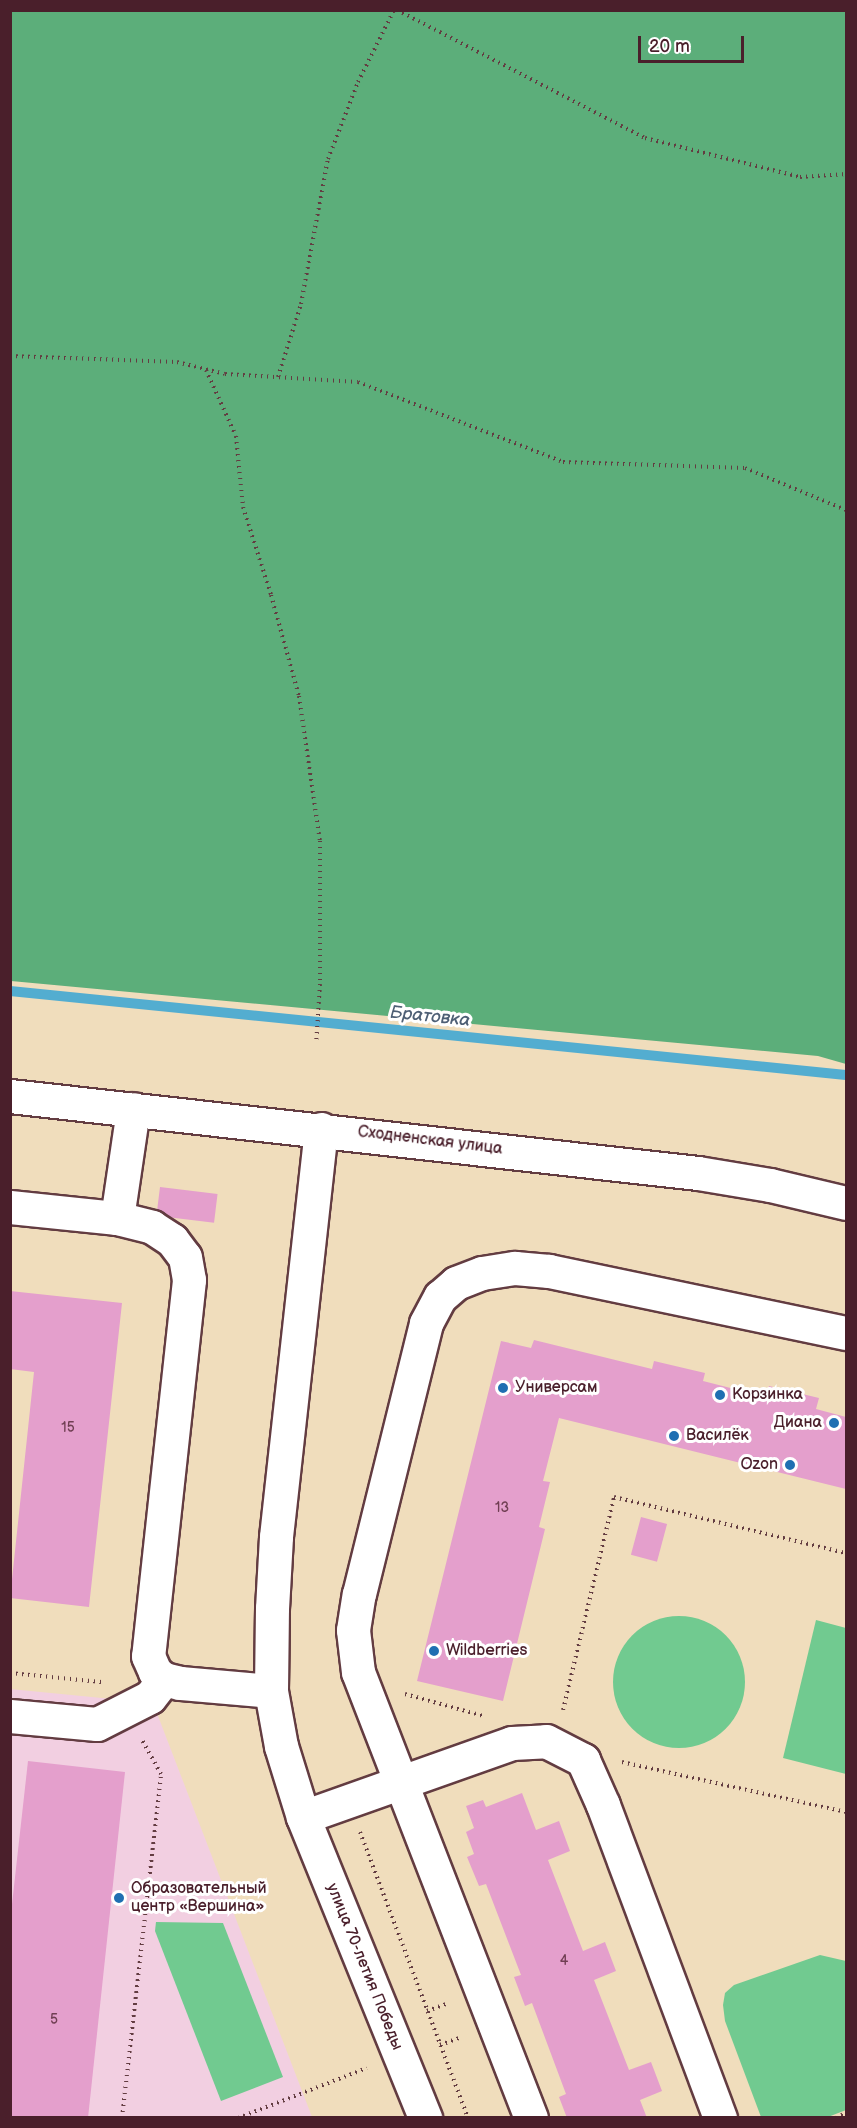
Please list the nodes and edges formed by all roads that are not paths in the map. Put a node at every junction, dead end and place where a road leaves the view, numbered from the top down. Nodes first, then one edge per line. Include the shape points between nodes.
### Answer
1 (10, 1096) edge
2 (133, 1109) junction
3 (321, 1129) junction
4 (846, 1203) edge
5 (10, 1207) edge
6 (117, 1218) junction
7 (846, 1333) edge
8 (161, 1683) junction
9 (271, 1690) junction
10 (10, 1716) edge
11 (400, 1783) junction
12 (303, 1817) junction
13 (414, 2114) edge
14 (531, 2118) edge
15 (720, 2118) edge

1 - 2 street, Сходненская улица
2 - 3 street, Сходненская улица
2 - 6 street
3 - 4 street, Сходненская улица via 698,1173
3 - 9 street, улица 70-летия Победы via 276,1537
5 - 6 street
6 - 8 street via 152,1227 172,1240 185,1257 189,1280 148,1641 148,1656
7 - 11 street via 549,1271 515,1268 482,1273 456,1283 440,1297 426,1323 353,1630 358,1672
8 - 9 street
8 - 10 street via 150,1697 97,1724
9 - 12 street, улица 70-летия Победы via 281,1746
11 - 12 street
11 - 14 street
11 - 15 street via 512,1743 546,1741 583,1760
12 - 13 street, улица 70-летия Победы

